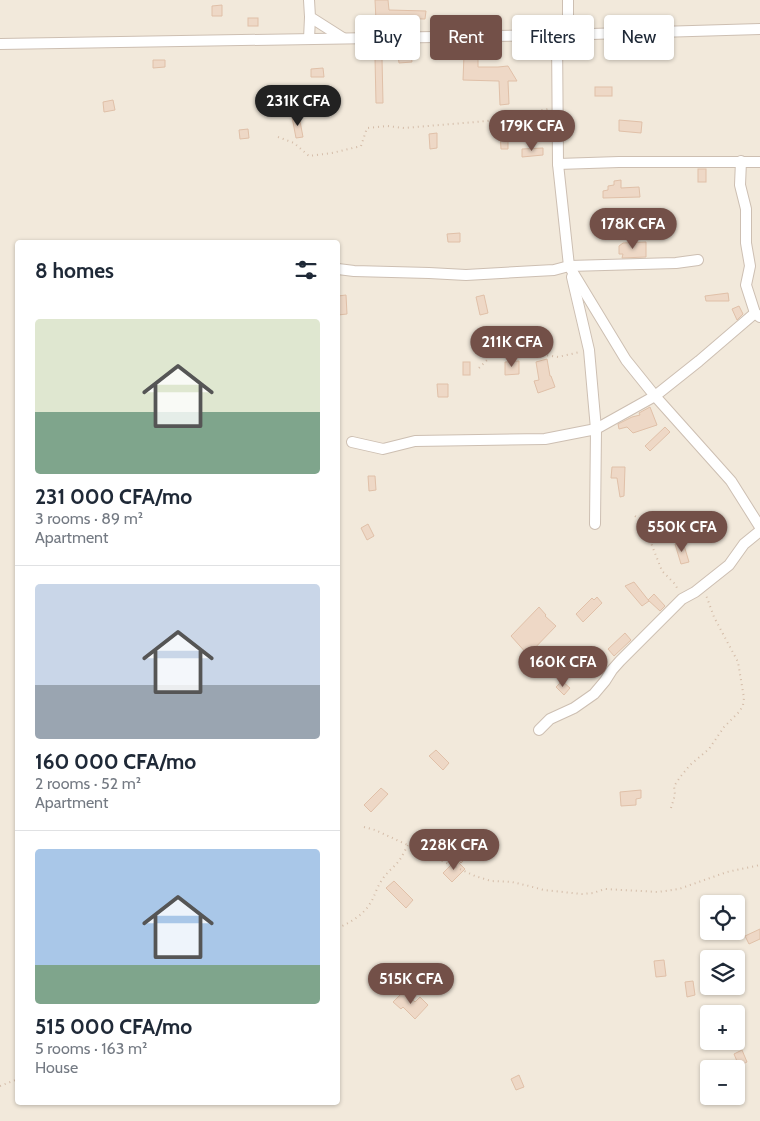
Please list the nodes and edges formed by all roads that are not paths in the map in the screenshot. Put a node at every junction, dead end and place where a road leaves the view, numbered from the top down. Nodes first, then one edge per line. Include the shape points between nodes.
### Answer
1 (309, 0) edge
2 (568, 0) edge
3 (565, 15) edge
4 (310, 17) junction
5 (760, 29) edge
6 (594, 33) edge
7 (512, 35) edge
8 (343, 38) junction
9 (309, 39) junction
10 (0, 44) edge
11 (560, 60) edge
12 (741, 161) junction
13 (760, 162) edge
14 (558, 164) junction
15 (698, 260) dead end
16 (569, 266) junction
17 (340, 269) edge
18 (758, 315) edge
19 (655, 396) junction
20 (596, 429) junction
21 (352, 442) dead end
22 (595, 524) dead end
23 (760, 529) edge
24 (539, 730) dead end

1 - 4 street
2 - 3 street
4 - 8 street
4 - 9 street
5 - 6 street
7 - 8 street
8 - 9 street
9 - 10 street
11 - 14 street
12 - 13 street
12 - 14 street
12 - 18 street via 740,185 746,209 750,266 746,285
14 - 16 street
15 - 16 street
16 - 17 street via 554,270 466,275
16 - 19 street via 626,360
16 - 20 street via 589,350
18 - 19 street
19 - 20 street
19 - 23 street via 731,481
20 - 21 street via 545,439 414,441 383,449
20 - 22 street
23 - 24 street via 729,565 682,599 616,666 594,694 550,719

